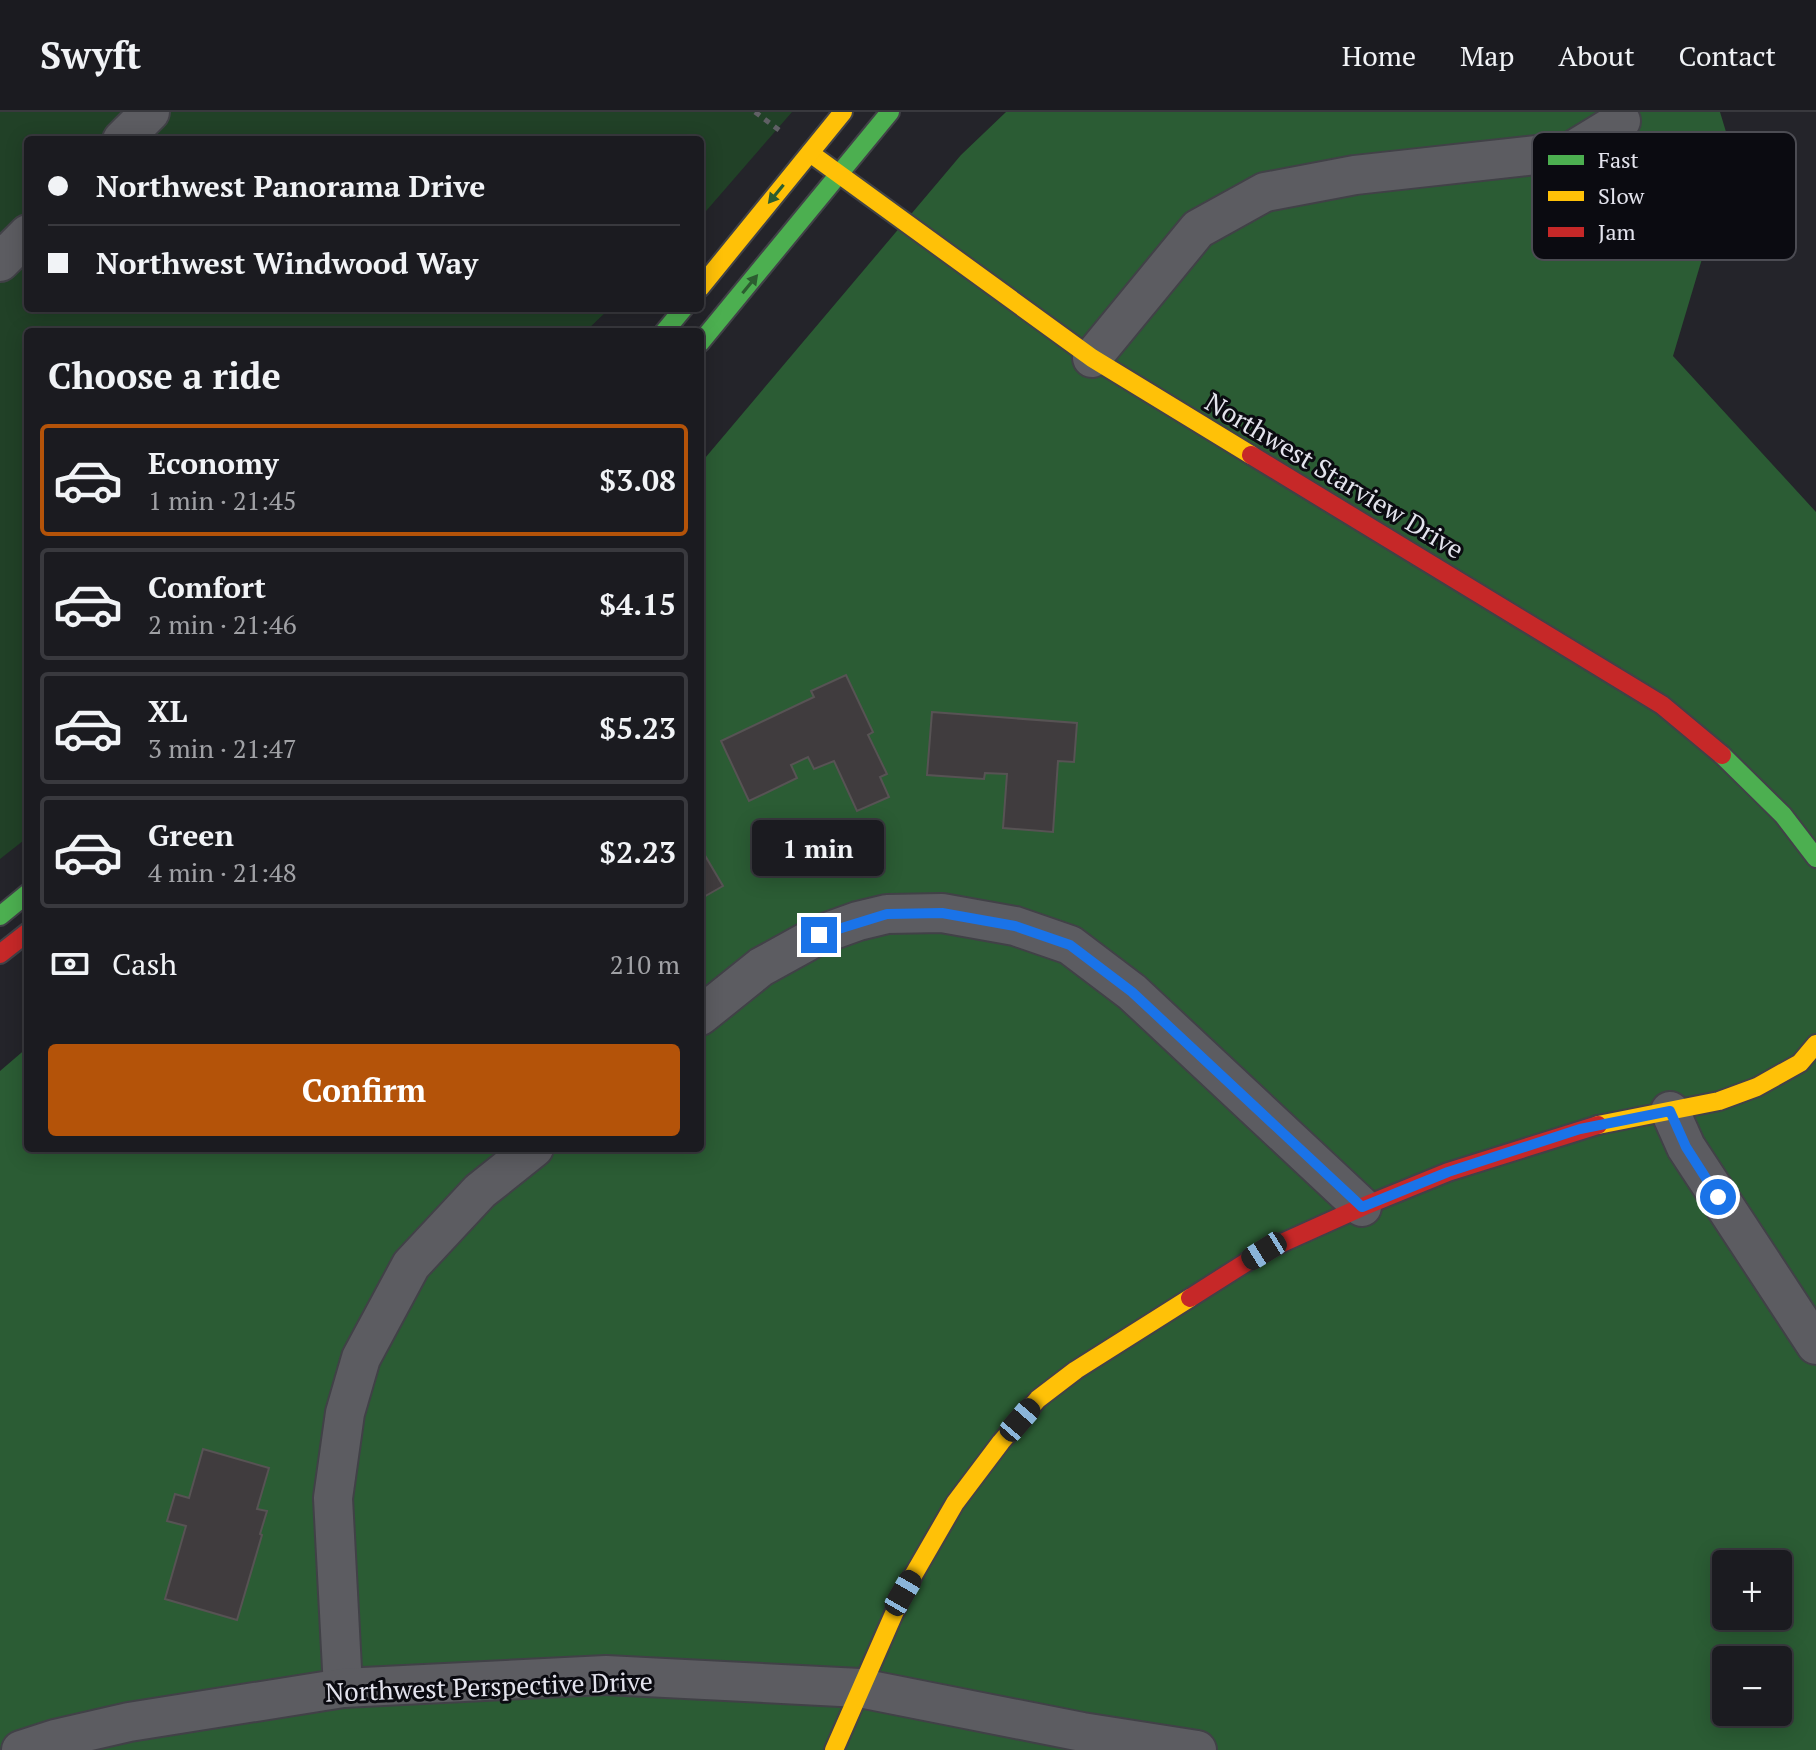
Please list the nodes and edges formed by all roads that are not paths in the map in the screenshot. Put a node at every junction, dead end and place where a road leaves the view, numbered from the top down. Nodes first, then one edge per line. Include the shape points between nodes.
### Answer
1 (150, 112) edge
2 (843, 112) edge
3 (890, 112) edge
4 (1621, 121) dead end
5 (1603, 132) edge
6 (126, 136) edge
7 (810, 153) junction
8 (1532, 155) edge
9 (838, 173) junction
10 (24, 238) edge
11 (0, 262) edge
12 (704, 283) edge
13 (681, 312) edge
14 (667, 328) edge
15 (704, 338) edge
16 (1092, 358) junction
17 (1816, 858) edge
18 (24, 896) edge
19 (0, 916) edge
20 (24, 935) edge
21 (0, 954) edge
22 (704, 1013) edge
23 (1816, 1044) edge
24 (1670, 1111) junction
25 (529, 1152) edge
26 (1362, 1207) junction
27 (1816, 1345) edge
28 (343, 1688) junction
29 (860, 1688) junction
30 (21, 1750) edge
31 (834, 1750) edge
32 (1197, 1750) edge

1 - 6 street
2 - 7 street
3 - 9 street
4 - 5 street
7 - 9 street, Northwest Starview Drive
7 -> 12 street
8 - 16 street via 1355,175 1265,192 1198,229
15 -> 9 street
9 - 16 street, Northwest Starview Drive
10 - 11 street
13 - 14 street
16 - 17 street, Northwest Starview Drive via 1662,705 1741,770
18 - 19 street
20 - 21 street
22 - 26 street via 761,967 819,935 858,921 887,914 942,913 1015,926 1070,945 1132,992
23 - 24 street via 1800,1063 1757,1087
24 - 26 street via 1580,1129
24 - 27 street via 1686,1147
25 - 28 street via 480,1191 411,1265 361,1358 345,1413 333,1498
26 - 29 street via 1264,1251 1038,1399 955,1503 903,1593
28 - 29 street, Northwest Perspective Drive via 606,1675
28 - 30 street, Northwest Perspective Drive via 129,1722
29 - 31 street
29 - 32 street, Northwest Perspective Drive

